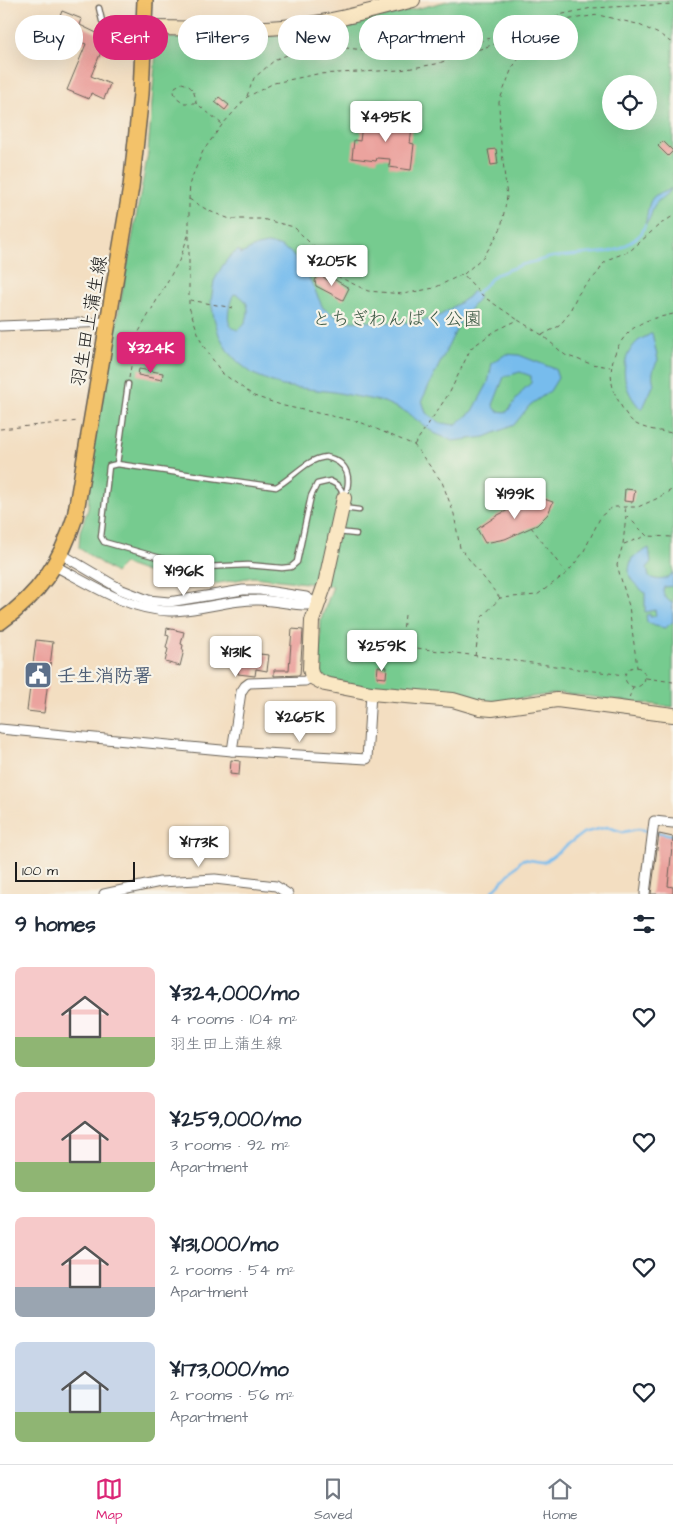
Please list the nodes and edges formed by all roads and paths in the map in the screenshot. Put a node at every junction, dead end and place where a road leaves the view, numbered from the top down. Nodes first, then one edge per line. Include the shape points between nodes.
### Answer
1 (145, 0) edge
2 (413, 0) edge
3 (673, 4) edge
4 (100, 8) dead end
5 (101, 15) edge
6 (144, 15) edge
7 (578, 18) edge
8 (168, 28) edge
9 (673, 44) edge
10 (493, 45) edge
11 (143, 60) edge
12 (518, 60) edge
13 (247, 97) junction
14 (196, 103) junction
15 (222, 125) junction
16 (189, 199) junction
17 (673, 216) edge
18 (189, 232) junction
19 (463, 274) junction
20 (189, 300) junction
21 (233, 308) dead end
22 (673, 314) edge
23 (518, 320) junction
24 (109, 322) junction
25 (0, 326) edge
26 (542, 335) junction
27 (610, 366) junction
28 (128, 384) joint
29 (92, 420) junction
30 (0, 429) edge
31 (673, 433) edge
32 (414, 445) junction
33 (117, 464) junction
34 (673, 489) edge
35 (343, 503) junction
36 (624, 507) junction
37 (359, 510) dead end
38 (626, 516) junction
39 (531, 527) dead end
40 (337, 532) junction
41 (356, 534) dead end
42 (647, 536) junction
43 (673, 537) edge
44 (623, 544) junction
45 (58, 560) junction
46 (567, 573) junction
47 (500, 598) junction
48 (317, 604) junction
49 (405, 615) dead end
50 (0, 622) edge
51 (476, 656) junction
52 (637, 667) junction
53 (624, 675) junction
54 (312, 677) junction
55 (645, 678) junction
56 (673, 682) edge
57 (633, 687) junction
58 (372, 693) junction
59 (626, 708) junction
60 (673, 715) edge
61 (0, 729) edge
62 (232, 751) junction
63 (673, 823) edge
64 (104, 894) edge
65 (288, 894) edge
66 (645, 894) edge

1 - 6 main road, 羽生田上蒲生線
2 - 8 street via 295,26
3 - 13 path via 592,8 563,14 451,51 425,56 316,45 276,59 254,78
4 - 5 lane
7 - 9 path via 598,15 637,24 661,34
10 - 13 path via 436,64 400,70 317,74 274,83
11 - 24 main road, 羽生田上蒲生線 via 131,187
12 - 19 path via 499,102 507,197 501,228 485,255
13 - 15 path
14 - 14 path via 194,92 187,84 182,83 175,88 176,97 184,103
14 - 15 path
15 - 16 path via 203,151 190,182
16 - 18 path
16 - 19 path via 230,219 262,219 294,227 339,277 368,291 403,294 434,288
17 - 26 path via 630,251 603,264 584,285 559,326
18 - 20 path
18 - 28 path via 180,259 136,337
19 - 23 path via 484,297
20 - 21 path
20 - 32 path via 202,344 222,373 254,396 284,406 360,422
22 - 27 path via 641,323 632,329 623,338
23 - 26 path
23 - 32 path via 471,348 450,392
24 - 25 street
24 - 29 main road, 羽生田上蒲生線
26 - 27 path via 565,355 591,364
27 - 31 path via 615,395 635,424
28 - 33 lane
29 - 30 path
29 - 45 main road, 羽生田上蒲生線 via 75,517
32 - 47 path via 442,482 454,514 460,548
33 - 35 lane via 276,487 311,461 326,457 340,463 348,474
33 - 35 lane via 109,466 100,537 104,542 185,565 291,567 297,562 316,484 330,481 338,485 343,491
34 - 36 path via 638,507
35 - 37 lane
35 - 40 street
36 - 38 path
36 - 46 path via 613,507 601,516 583,553
38 - 42 path
38 - 44 path
39 - 46 path
40 - 41 lane
40 - 48 street
42 - 43 path
42 - 44 path
44 - 52 path via 618,564 629,606
45 - 48 street via 148,600 169,602 260,590 306,597
45 - 48 street via 118,599 145,608 169,610 244,600 306,606
45 - 50 main road, 羽生田上蒲生線 via 29,598
46 - 47 path via 537,595
47 - 51 path via 481,618
48 - 54 street via 312,621
49 - 51 path via 401,646
51 - 53 path
52 - 53 path via 627,669
52 - 55 path via 644,672
53 - 57 path via 625,681
54 - 58 street via 325,684
54 - 62 street via 305,682 249,683 245,686 241,692
55 - 56 path
55 - 57 path via 642,684
57 - 59 path
58 - 59 street via 453,700 492,709 557,700
58 - 62 street via 367,759
59 - 60 street
61 - 62 street
63 - 66 street via 654,820
64 - 65 street via 160,882 215,879 276,886

